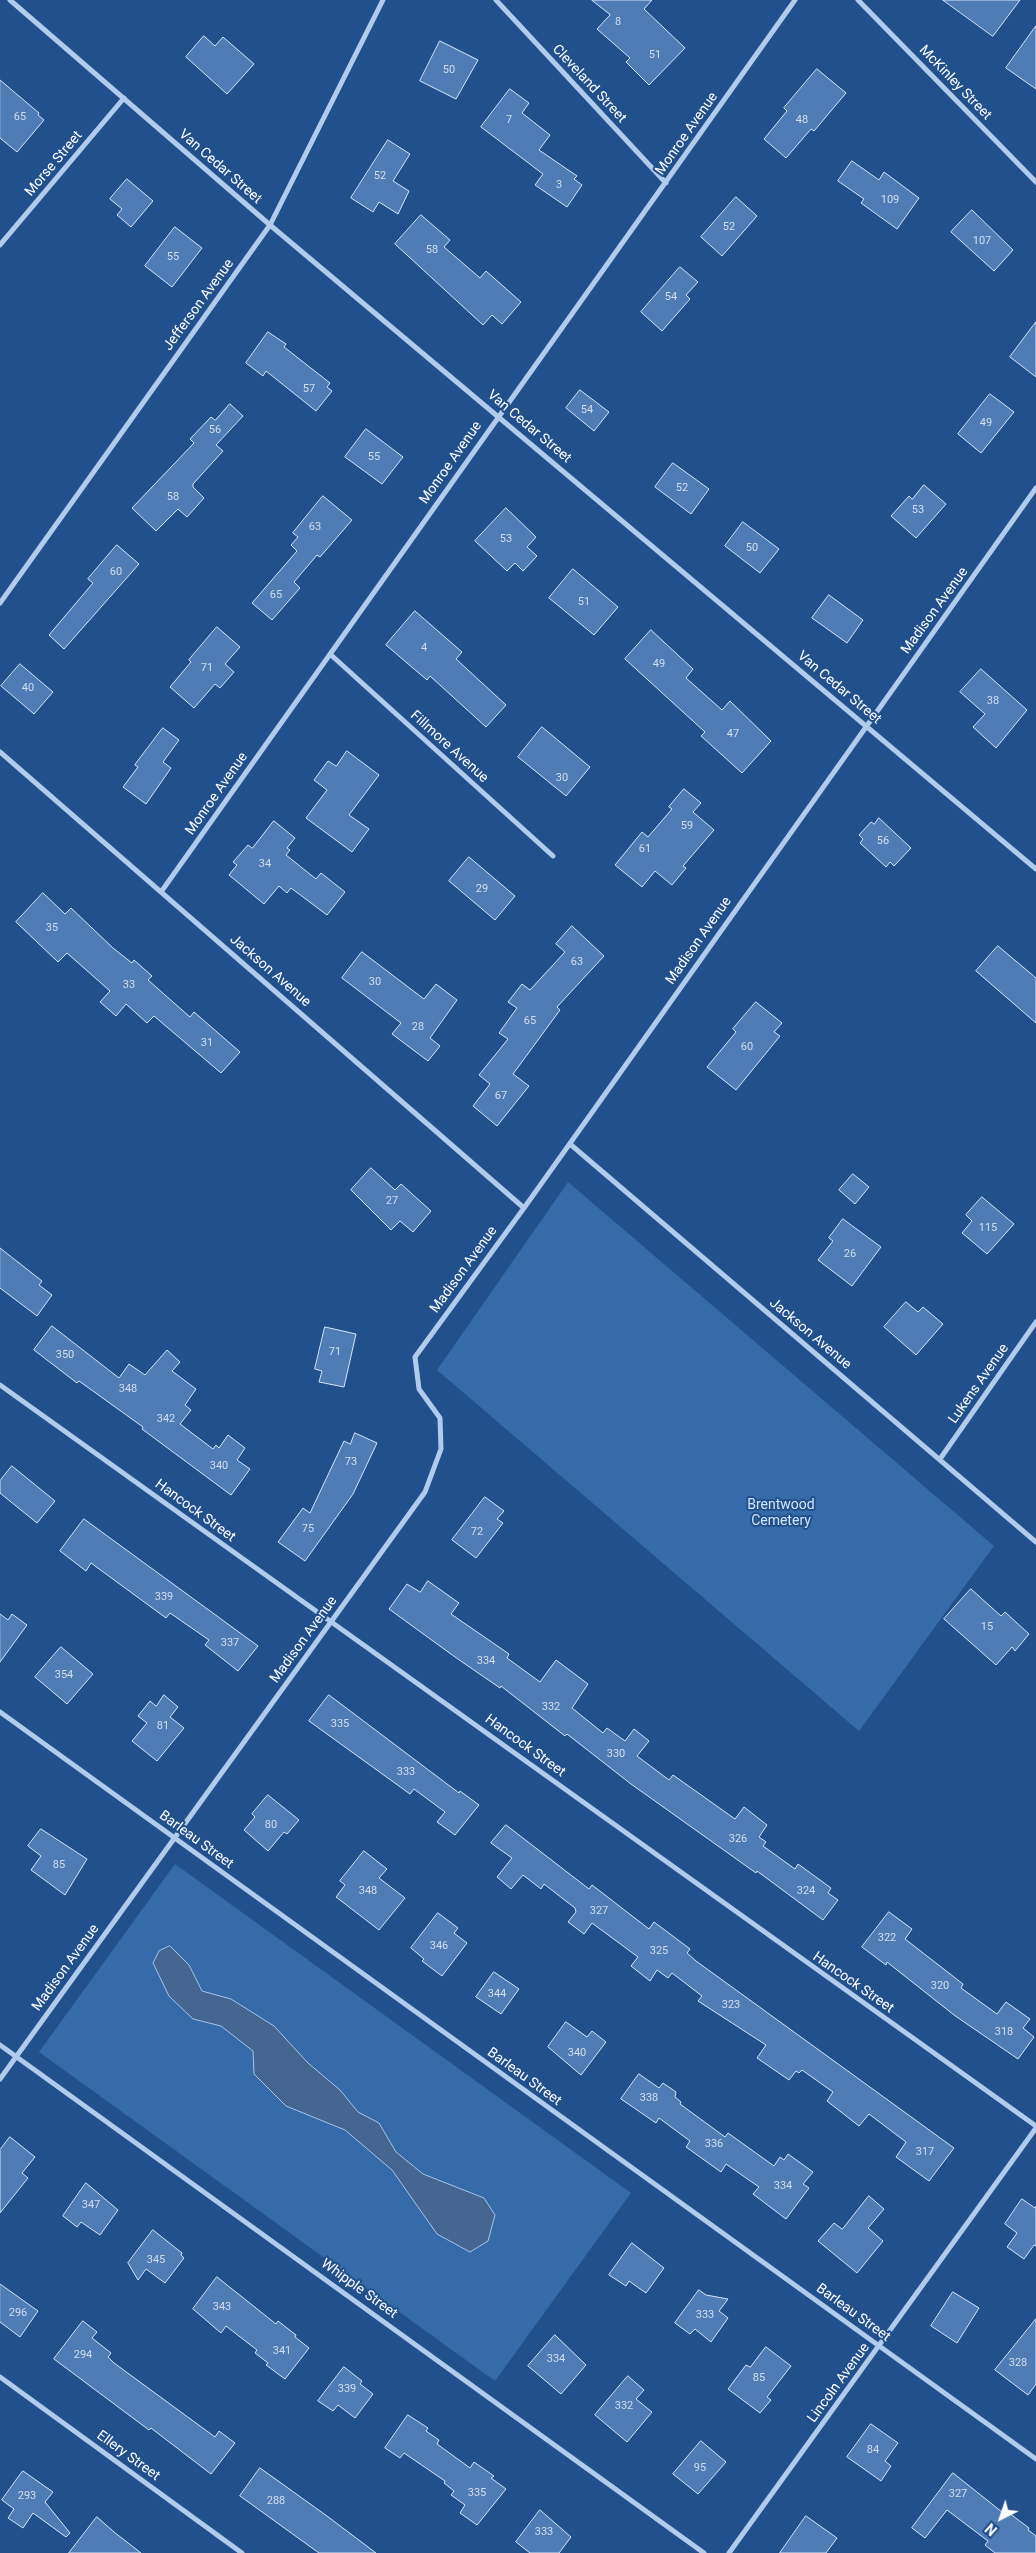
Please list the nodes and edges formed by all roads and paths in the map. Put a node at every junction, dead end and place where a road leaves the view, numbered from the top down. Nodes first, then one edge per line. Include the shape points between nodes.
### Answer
1 (10, 0) edge
2 (383, 0) edge
3 (496, 0) edge
4 (795, 0) edge
5 (858, 0) edge
6 (124, 98) junction
7 (1036, 182) edge
8 (666, 183) junction
9 (270, 226) junction
10 (0, 245) edge
11 (498, 416) junction
12 (1036, 488) edge
13 (0, 603) edge
14 (330, 654) junction
15 (866, 726) junction
16 (0, 752) edge
17 (553, 856) dead end
18 (1036, 869) edge
19 (161, 892) junction
20 (570, 1144) junction
21 (524, 1208) junction
22 (1036, 1322) edge
23 (0, 1385) edge
24 (940, 1459) junction
25 (1036, 1542) edge
26 (332, 1622) junction
27 (0, 1712) edge
28 (174, 1839) junction
29 (0, 2045) edge
30 (16, 2056) junction
31 (0, 2079) edge
32 (1036, 2127) edge
33 (880, 2346) junction
34 (0, 2377) edge
35 (1036, 2459) edge
36 (242, 2553) edge
37 (704, 2553) edge
38 (729, 2553) edge

1 - 6 street, Van Cedar Street
2 - 9 street, Jefferson Avenue
3 - 8 street, Cleveland Street
4 - 8 street, Monroe Avenue
5 - 7 street, McKinley Street
6 - 9 street, Van Cedar Street
6 - 10 street, Morse Street
8 - 11 street, Monroe Avenue
9 - 11 street, Van Cedar Street
9 - 13 street, Jefferson Avenue
11 - 14 street, Monroe Avenue
11 - 15 street, Van Cedar Street
12 - 15 street, Madison Avenue
14 - 17 street, Fillmore Avenue
14 - 19 street, Monroe Avenue
15 - 18 street, Van Cedar Street
15 - 20 street, Madison Avenue
16 - 19 street, Jackson Avenue
19 - 21 street, Jackson Avenue
20 - 21 street, Madison Avenue
20 - 24 street, Jackson Avenue
21 - 26 street, Madison Avenue via 415,1357 419,1389 440,1418 441,1449 425,1492
22 - 24 street, Lukens Avenue
23 - 26 street, Hancock Street
24 - 25 street, Jackson Avenue
26 - 28 street, Madison Avenue
26 - 32 street, Hancock Street
27 - 28 street, Barleau Street
28 - 30 street, Madison Avenue
28 - 33 street, Barleau Street
29 - 30 street, Whipple Street
30 - 31 street, Madison Avenue
30 - 37 street, Whipple Street
32 - 33 street, Lincoln Avenue
33 - 35 street, Barleau Street
33 - 38 street, Lincoln Avenue
34 - 36 street, Ellery Street

